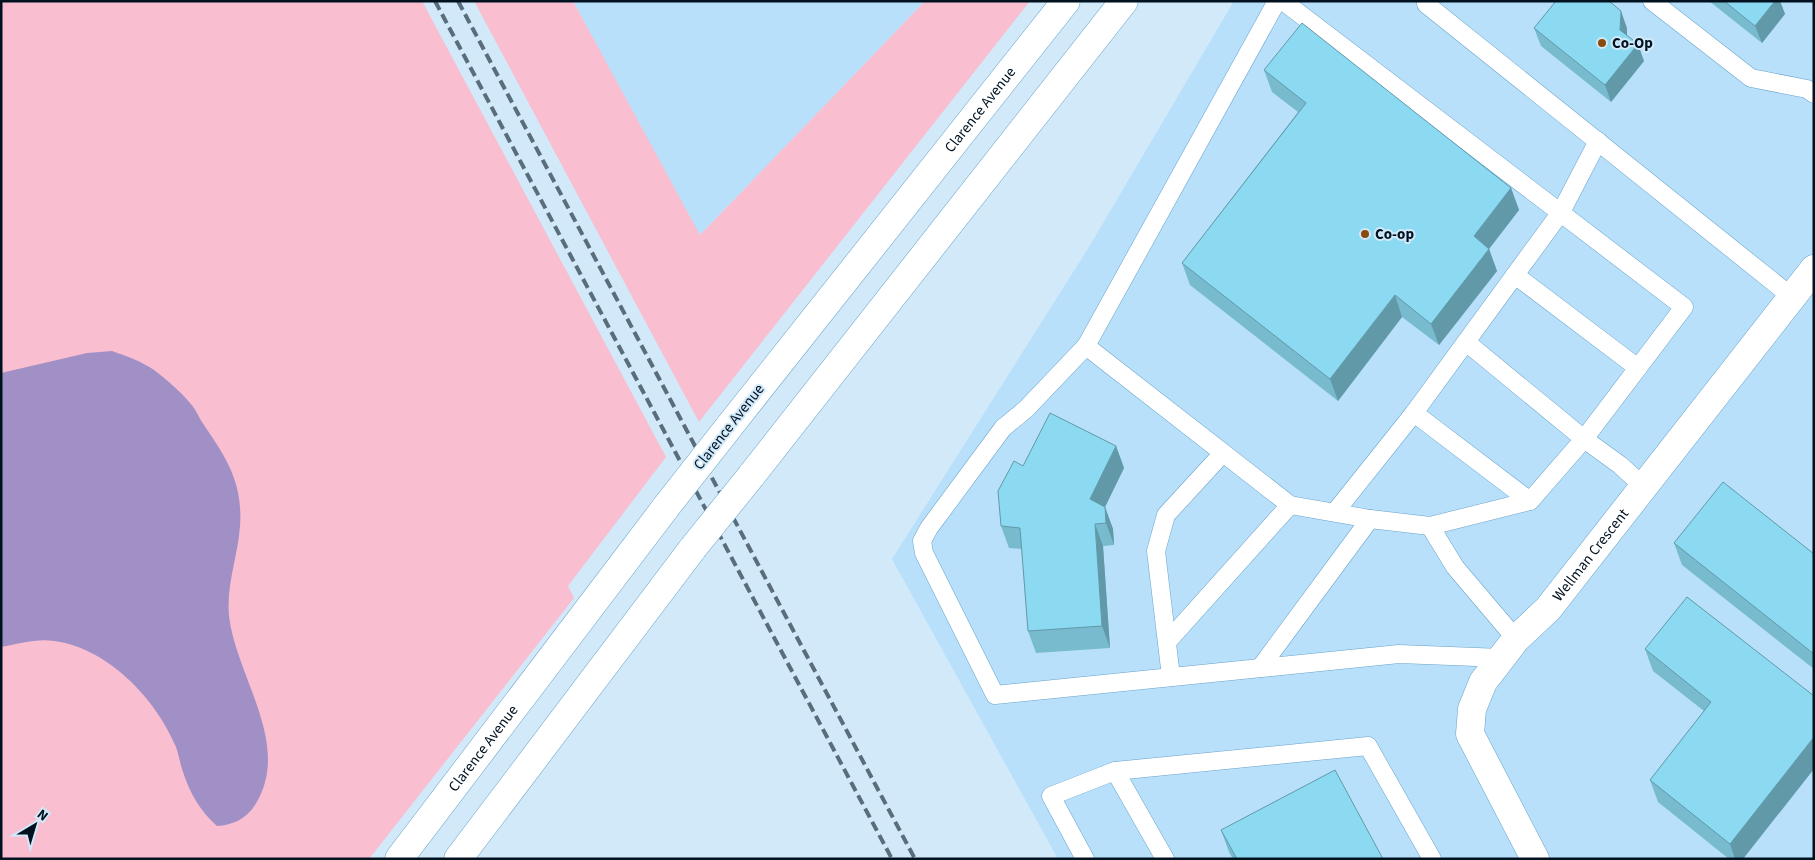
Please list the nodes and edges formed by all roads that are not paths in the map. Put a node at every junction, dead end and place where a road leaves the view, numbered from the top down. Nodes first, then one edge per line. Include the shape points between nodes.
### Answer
1 (1066, 1) edge
2 (1124, 1) edge
3 (1277, 1) edge
4 (1283, 1) edge
5 (1429, 1) edge
6 (1652, 1) edge
7 (1814, 94) edge
8 (1598, 141) junction
9 (1561, 212) junction
10 (1814, 269) edge
11 (1515, 275) junction
12 (1792, 297) junction
13 (1466, 342) junction
14 (1086, 346) junction
15 (1638, 368) junction
16 (1414, 413) junction
17 (1584, 439) junction
18 (1223, 453) junction
19 (1643, 486) junction
20 (1530, 501) junction
21 (1290, 505) junction
22 (1335, 512) junction
23 (1370, 519) junction
24 (1430, 526) junction
25 (1168, 641) junction
26 (1509, 648) junction
27 (1260, 668) junction
28 (1171, 677) junction
29 (1115, 771) junction
30 (399, 859) edge
31 (458, 859) edge
32 (1085, 859) edge
33 (1165, 859) edge
34 (1432, 859) edge
35 (1535, 859) edge

1 - 30 main road, Clarence Avenue, bridge via 666,507
2 - 31 main road, bridge via 693,548
3 - 14 lane
4 - 9 lane
5 - 8 lane via 1426,4
6 - 7 lane via 1751,78 1808,89
8 - 9 lane
8 - 12 lane
9 - 11 lane
9 - 15 lane via 1684,307
10 - 12 main road, Wellman Crescent
11 - 13 lane
11 - 15 lane
12 - 19 main road, Wellman Crescent
13 - 16 lane
13 - 17 lane
14 - 18 lane
14 - 28 lane via 1026,409 1003,428 929,528 922,541 924,554 995,695
15 - 17 lane
16 - 20 lane
16 - 22 lane
17 - 19 lane
17 - 20 lane
18 - 21 lane
18 - 25 lane via 1166,515 1156,551
19 - 26 main road, Wellman Crescent via 1548,609
20 - 24 lane
21 - 22 lane
21 - 25 lane
22 - 23 lane
23 - 24 lane
23 - 27 lane
24 - 26 lane
25 - 28 lane
26 - 27 lane via 1399,654
26 - 35 main road, Wellman Crescent via 1483,682 1472,709 1470,734
27 - 28 lane
29 - 32 lane via 1051,796
29 - 33 lane
29 - 34 lane via 1368,746

